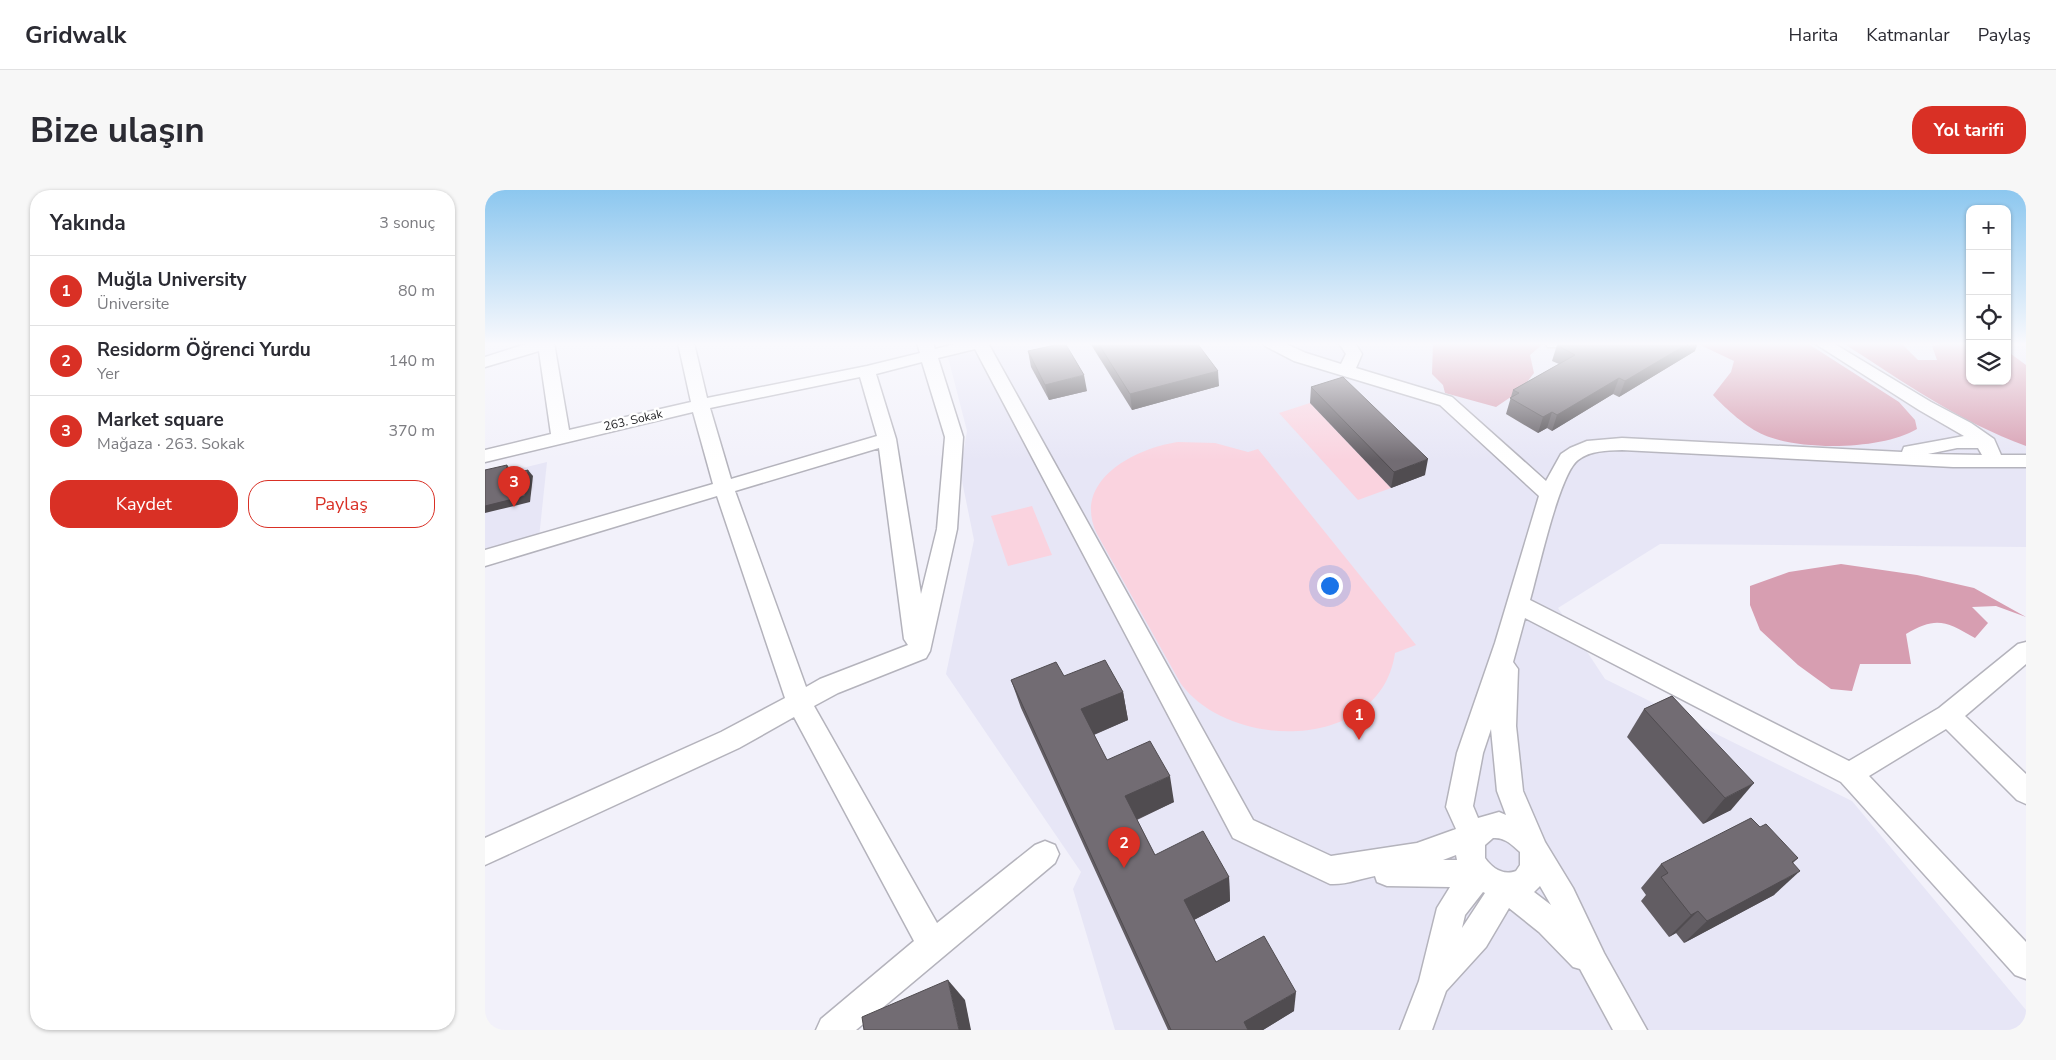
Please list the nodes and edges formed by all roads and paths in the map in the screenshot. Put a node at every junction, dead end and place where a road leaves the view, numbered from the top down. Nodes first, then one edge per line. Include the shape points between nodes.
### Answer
1 (552, 382) edge
2 (696, 382) edge
3 (812, 382) edge
4 (870, 382) edge
5 (937, 382) edge
6 (1000, 382) edge
7 (1382, 382) edge
8 (1886, 382) edge
9 (700, 405) junction
10 (1925, 406) junction
11 (561, 437) junction
12 (887, 440) junction
13 (1950, 442) junction
14 (1985, 443) junction
15 (2026, 452) edge
16 (1875, 455) junction
17 (485, 456) edge
18 (1974, 461) junction
19 (1995, 461) junction
20 (2026, 461) edge
21 (724, 489) junction
22 (1549, 494) junction
23 (485, 558) edge
24 (1518, 604) junction
25 (1507, 643) junction
26 (918, 651) junction
27 (2024, 655) edge
28 (799, 703) junction
29 (1948, 716) junction
30 (1850, 774) junction
31 (2026, 792) edge
32 (1473, 836) junction
33 (1533, 850) junction
34 (485, 852) edge
35 (1045, 854) dead end
36 (1330, 870) junction
37 (1479, 874) junction
38 (1506, 886) junction
39 (933, 944) junction
40 (1593, 964) junction
41 (2026, 964) edge
42 (1434, 981) junction
43 (832, 1030) edge
44 (1416, 1030) edge
45 (1631, 1030) edge

1 - 11 street
2 - 9 street
3 - 9 street, 263. Sokak
4 - 12 street
5 - 26 street via 954,437 947,529
6 - 36 street via 1243,828
7 - 22 street via 1446,402
8 - 10 street
9 - 11 street, 263. Sokak
9 - 21 street
10 - 13 street via 1940,423
10 - 14 street via 1965,427
11 - 17 street, 263. Sokak
12 - 21 street
12 - 26 street
13 - 14 street via 1968,440
13 - 16 street via 1903,453
13 - 18 street
14 - 15 street
14 - 19 street
16 - 18 street
16 - 22 street via 1621,444 1587,447 1569,458
18 - 19 street
19 - 20 street
21 - 23 street
21 - 28 street
22 - 24 street
24 - 25 street
24 - 30 street
25 - 32 street via 1470,752 1459,807
25 - 33 street via 1503,726 1510,791
26 - 28 street via 829,686
27 - 29 street
28 - 34 street via 730,740
28 - 39 street
29 - 30 street
29 - 31 street
30 - 41 street
32 - 33 street via 1480,830 1499,825 1520,833
32 - 36 street via 1417,856
32 - 37 street via 1469,855
33 - 38 street via 1536,865 1530,878 1522,884
33 - 40 street via 1563,898
35 - 39 street
36 - 37 street
37 - 38 street via 1488,881
37 - 42 street via 1452,908
38 - 40 street
38 - 42 street via 1475,936
39 - 43 street
40 - 45 street
42 - 44 street

